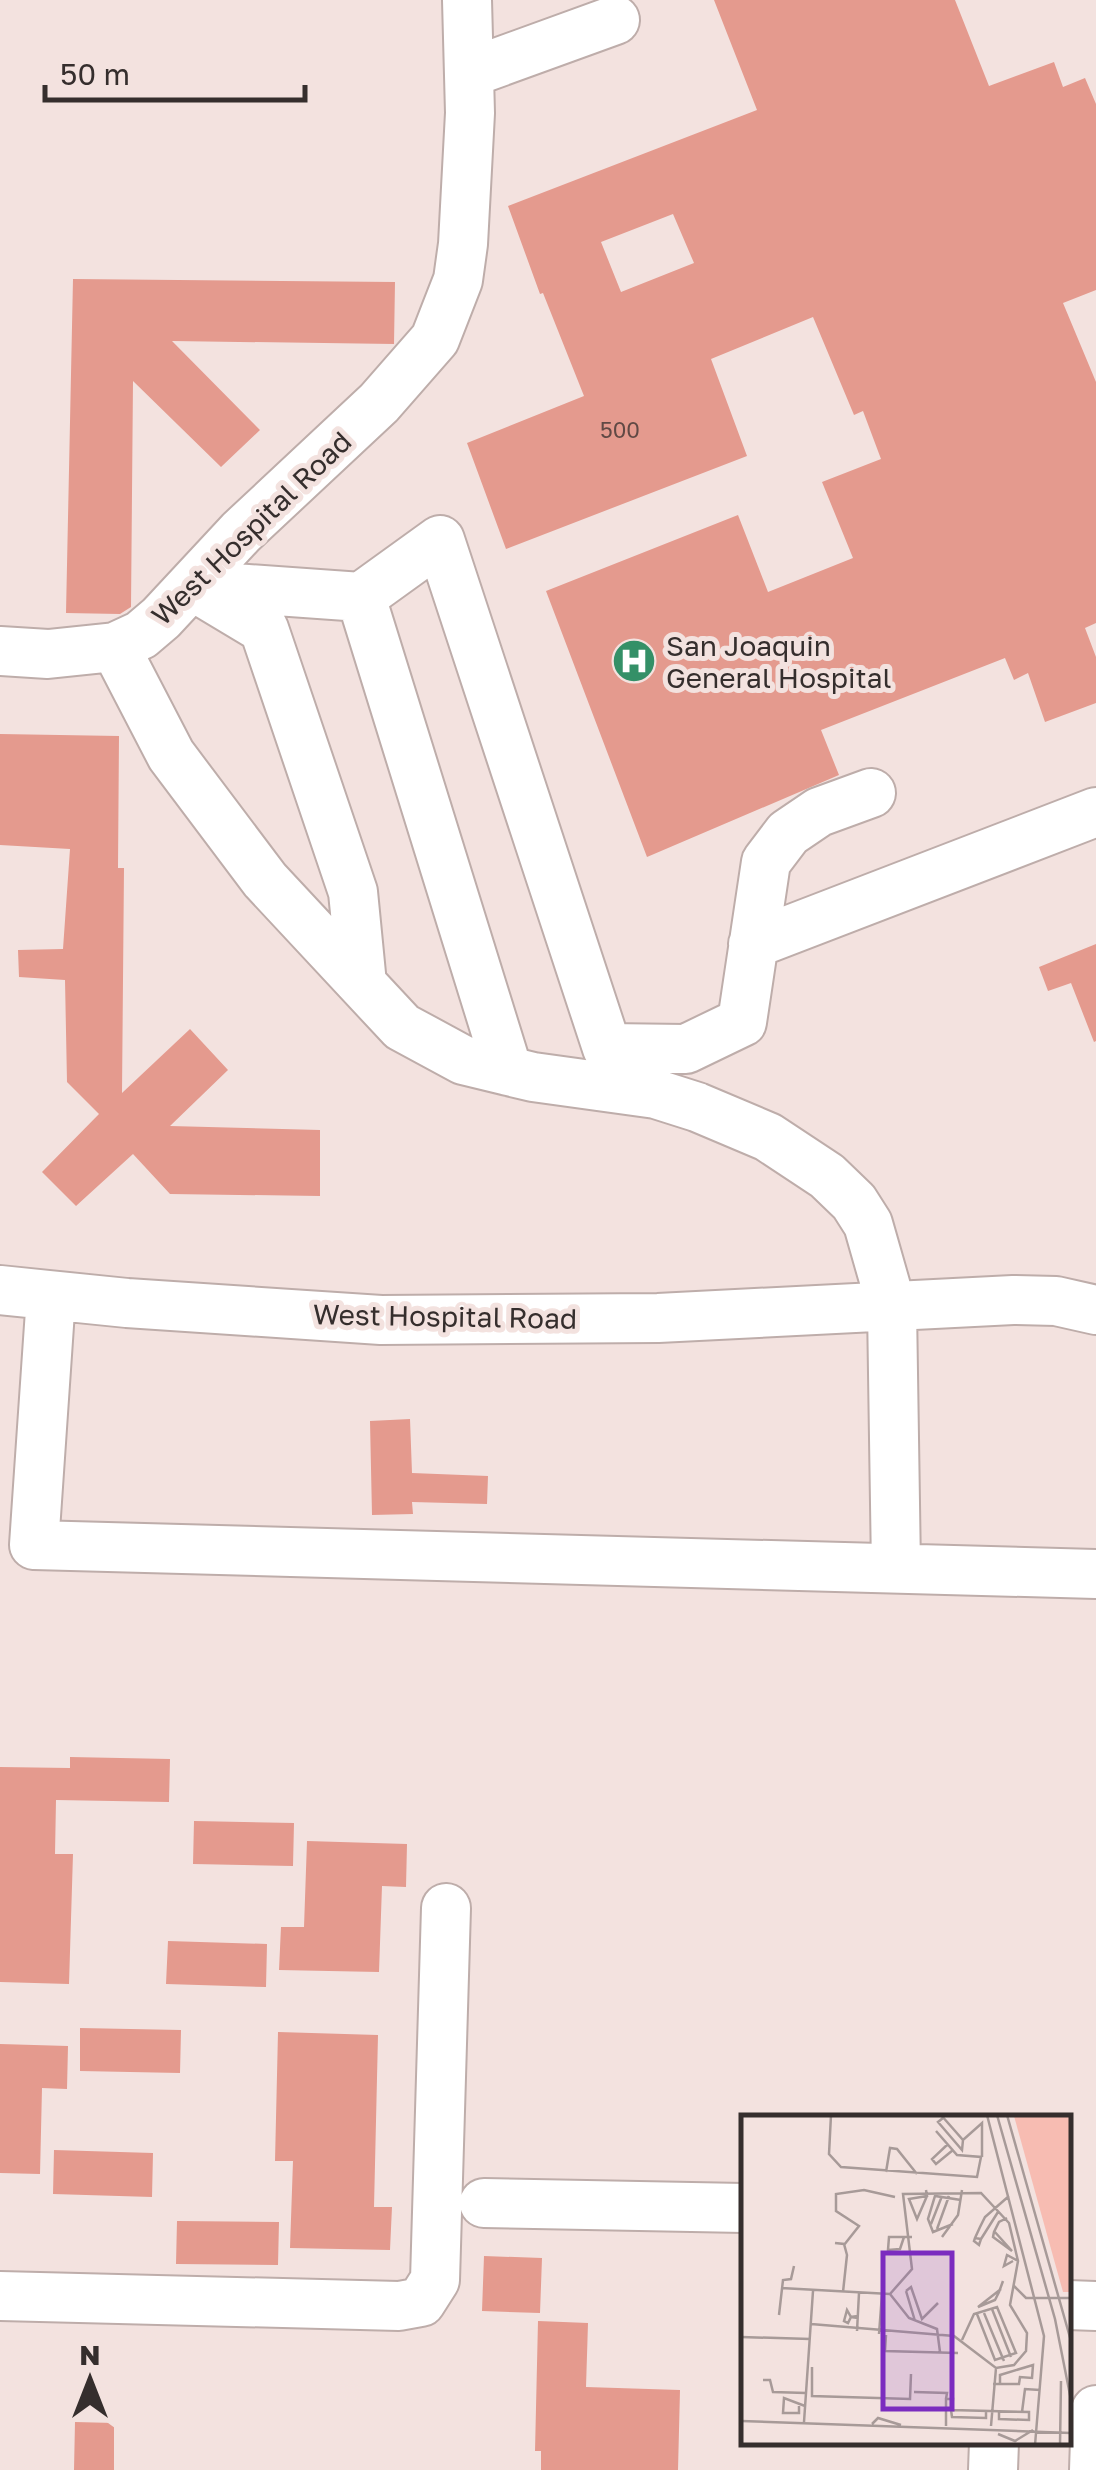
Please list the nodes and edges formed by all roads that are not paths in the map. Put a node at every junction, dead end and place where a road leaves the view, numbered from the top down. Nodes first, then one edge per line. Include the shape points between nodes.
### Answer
1 (468, 0) edge
2 (615, 20) dead end
3 (469, 73) junction
4 (192, 585) junction
5 (362, 597) junction
6 (115, 647) junction
7 (0, 652) edge
8 (872, 793) dead end
9 (1096, 812) edge
10 (754, 944) junction
11 (362, 984) junction
12 (508, 1071) junction
13 (0, 1290) edge
14 (50, 1296) junction
15 (892, 1308) junction
16 (1096, 1310) edge
17 (17, 1543) edge
18 (896, 1568) junction
19 (1096, 1574) edge
20 (446, 1908) dead end
21 (484, 2203) dead end
22 (741, 2208) edge
23 (0, 2296) edge
24 (1071, 2305) edge
25 (1096, 2306) edge
26 (1096, 2410) edge
27 (994, 2445) edge
28 (993, 2470) edge
29 (1094, 2470) edge

1 - 3 street, West Hospital Road
2 - 3 street
3 - 4 street, West Hospital Road via 463,244 458,280 435,339 379,404
4 - 5 street
4 - 6 street, West Hospital Road via 151,627
4 - 11 street via 264,629 353,892
5 - 10 street via 440,540 608,1048 686,1049 742,1022
5 - 12 street
6 - 7 street
6 - 11 street via 171,755 265,880
8 - 10 street via 819,812 788,833 766,862
9 - 10 street
11 - 12 street via 402,1027 463,1060
12 - 15 street via 656,1094 768,1137 854,1202 868,1224
13 - 14 street, West Hospital Road
14 - 15 street, West Hospital Road via 381,1320
14 - 17 street
15 - 16 street, West Hospital Road via 1013,1300
15 - 18 street
17 - 18 street
18 - 19 street
20 - 23 street via 435,2280 421,2302
21 - 22 street
24 - 25 street
26 - 29 street
27 - 28 street

